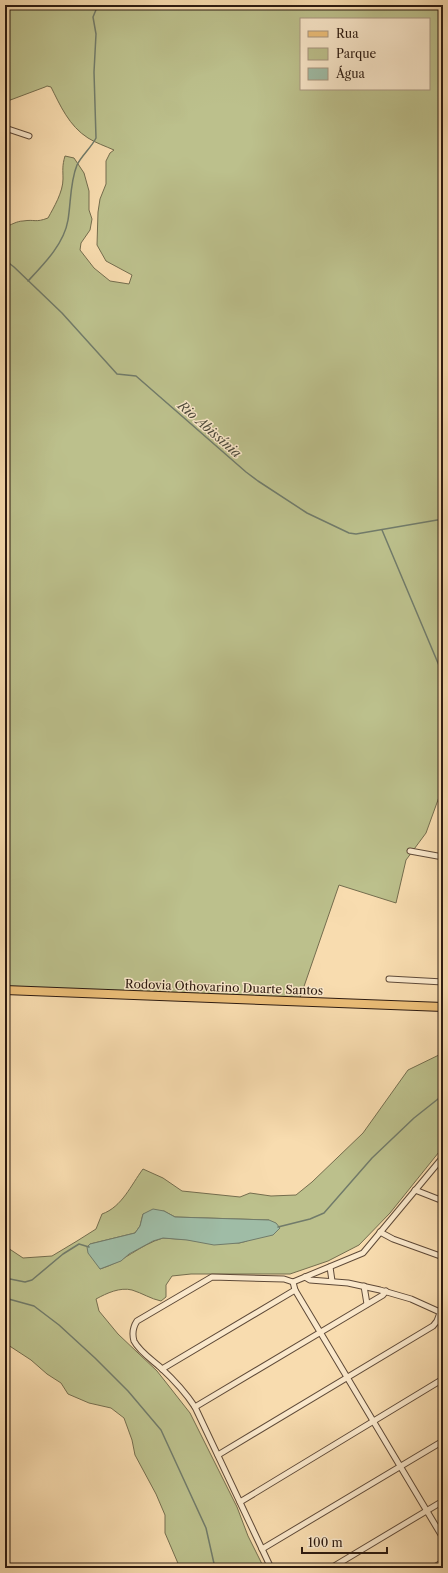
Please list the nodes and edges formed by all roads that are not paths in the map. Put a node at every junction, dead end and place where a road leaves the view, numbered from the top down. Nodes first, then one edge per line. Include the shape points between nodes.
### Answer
1 (5, 128) edge
2 (29, 136) dead end
3 (410, 850) dead end
4 (443, 857) edge
5 (390, 979) dead end
6 (443, 982) edge
7 (5, 990) edge
8 (443, 1007) edge
9 (443, 1157) edge
10 (415, 1190) junction
11 (443, 1201) edge
12 (380, 1232) junction
13 (443, 1257) edge
14 (330, 1267) junction
15 (305, 1277) junction
16 (332, 1281) junction
17 (293, 1282) junction
18 (364, 1286) junction
19 (295, 1290) junction
20 (386, 1291) junction
21 (367, 1304) junction
22 (443, 1305) edge
23 (442, 1312) edge
24 (320, 1333) junction
25 (162, 1369) junction
26 (347, 1378) junction
27 (443, 1379) edge
28 (195, 1407) junction
29 (373, 1421) junction
30 (443, 1442) edge
31 (218, 1456) junction
32 (400, 1467) junction
33 (443, 1501) edge
34 (240, 1502) junction
35 (427, 1511) junction
36 (443, 1538) edge
37 (262, 1549) junction
38 (443, 1562) edge
39 (271, 1568) edge
40 (331, 1568) edge
41 (433, 1568) edge

1 - 2 street
3 - 4 street
5 - 6 street
7 - 8 main road, Rodovia Othovarino Duarte Santos
9 - 10 street
10 - 11 street
10 - 12 street
12 - 13 street
12 - 14 street via 363,1253
14 - 15 street
14 - 16 street
15 - 16 street via 310,1280
15 - 17 street
16 - 18 street
17 - 19 street
17 - 25 street via 284,1279 212,1277 137,1321 133,1333 135,1343
18 - 20 street
18 - 21 street
19 - 24 street
19 - 25 street
20 - 21 street
20 - 23 street
21 - 24 street
22 - 23 street
23 - 26 street via 432,1326
24 - 26 street
24 - 28 street
25 - 28 street
26 - 29 street
26 - 31 street
27 - 29 street
28 - 31 street
29 - 32 street
29 - 34 street
30 - 32 street
31 - 34 street
32 - 35 street
32 - 37 street
33 - 35 street
34 - 37 street
35 - 36 street
35 - 40 street
37 - 39 street
38 - 41 street

